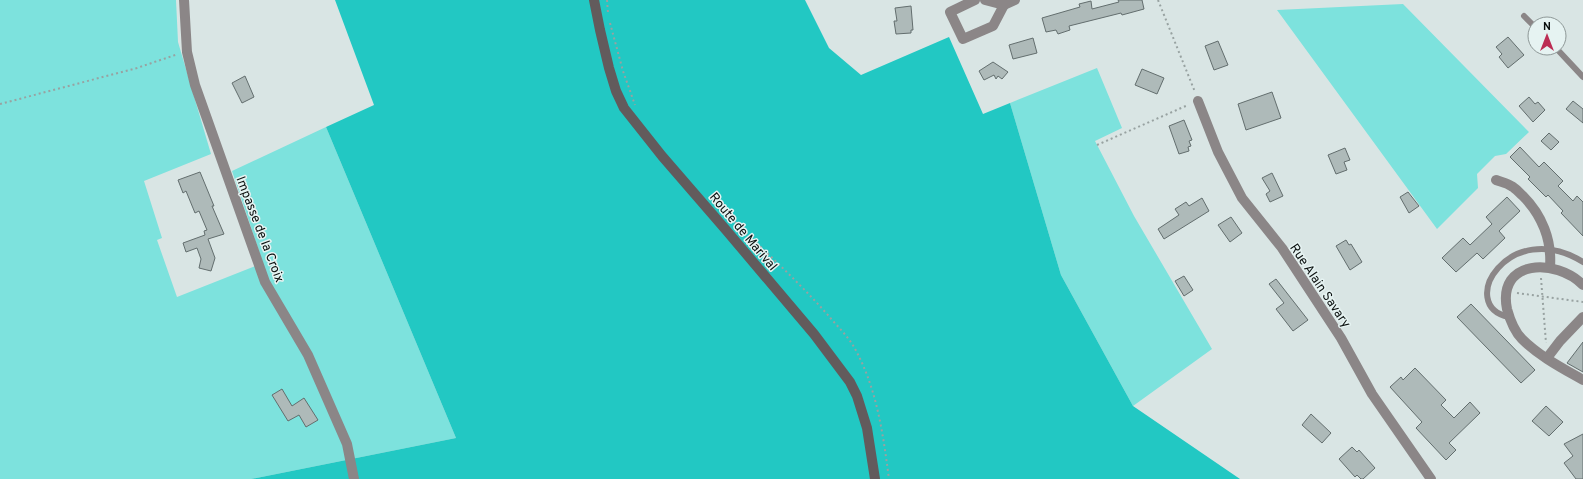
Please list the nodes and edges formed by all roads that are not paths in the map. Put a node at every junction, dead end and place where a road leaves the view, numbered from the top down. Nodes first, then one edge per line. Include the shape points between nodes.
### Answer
1 (184, 0) edge
2 (594, 0) edge
3 (975, 0) edge
4 (985, 0) edge
5 (1015, 0) edge
6 (1004, 5) junction
7 (1524, 16) dead end
8 (1527, 19) edge
9 (1563, 56) edge
10 (1583, 77) edge
11 (1198, 101) road end
12 (1496, 180) dead end
13 (1550, 249) junction
14 (1583, 262) edge
15 (1550, 267) junction
16 (1583, 285) edge
17 (1509, 317) junction
18 (1583, 317) edge
19 (1547, 358) junction
20 (1583, 380) edge
21 (354, 479) edge
22 (875, 479) edge
23 (1431, 479) edge

1 - 21 street, Impasse de la Croix via 187,52 194,85 265,282 311,361 348,444
2 - 22 main road, Route de Marival via 609,68 624,108 814,334 850,382 867,428
3 - 6 street via 950,12 963,39 993,26
4 - 6 street
5 - 6 street
7 - 8 lane
9 - 10 lane
11 - 23 street, Rue Alain Savary via 1218,152 1242,198 1286,255 1341,338 1372,394
12 - 13 street via 1511,185 1534,208 1544,226
13 - 14 lane
13 - 15 street
13 - 17 lane via 1533,249 1516,254 1498,268 1487,291 1489,304 1496,312
15 - 16 street via 1577,279
15 - 17 street via 1527,269 1511,282 1506,302
17 - 19 street via 1522,338
18 - 19 street
19 - 20 street

